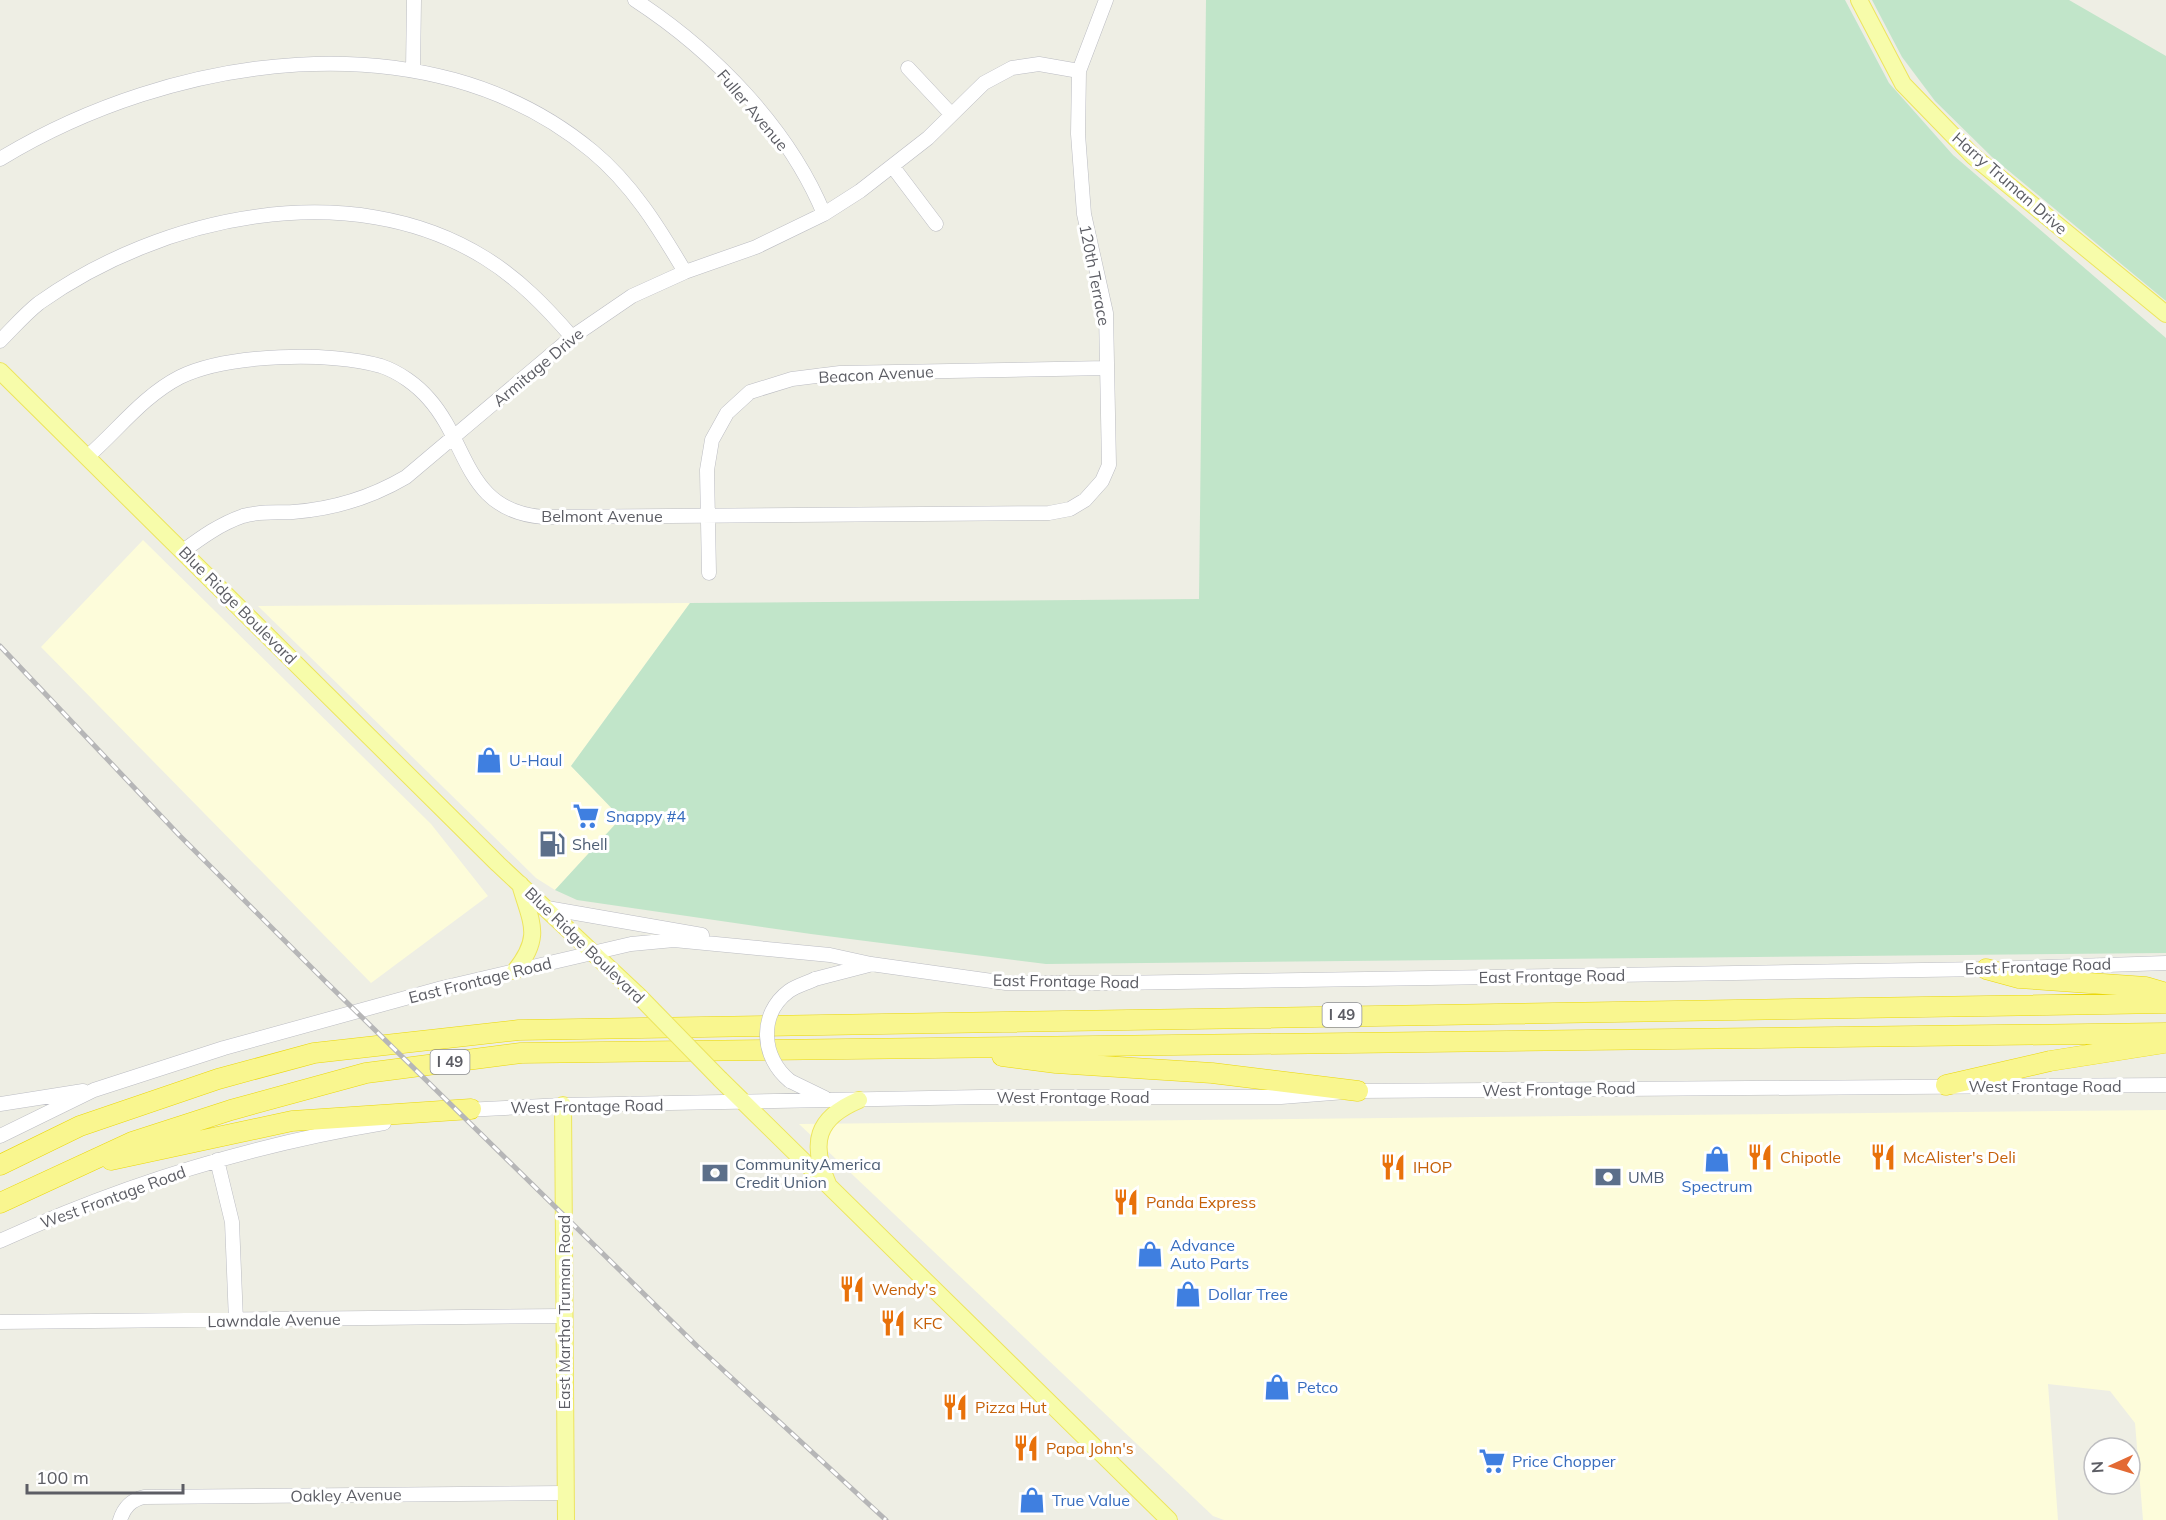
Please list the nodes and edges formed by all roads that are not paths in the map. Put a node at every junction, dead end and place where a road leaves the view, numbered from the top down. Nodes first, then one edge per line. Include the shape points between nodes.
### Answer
1 (414, 0) edge
2 (635, 0) edge
3 (1106, 0) edge
4 (1859, 0) edge
5 (908, 68) dead end
6 (413, 70) junction
7 (1079, 71) junction
8 (951, 114) junction
9 (0, 159) edge
10 (893, 167) junction
11 (824, 214) junction
12 (936, 224) dead end
13 (685, 272) junction
14 (2166, 314) edge
15 (572, 337) junction
16 (0, 341) edge
17 (1107, 368) junction
18 (0, 371) edge
19 (453, 438) junction
20 (87, 457) junction
21 (1041, 513) joint
22 (708, 516) junction
23 (183, 551) junction
24 (708, 573) dead end
25 (520, 883) junction
26 (547, 908) junction
27 (738, 948) junction
28 (595, 952) junction
29 (2166, 963) edge
30 (871, 964) junction
31 (1986, 969) junction
32 (515, 971) junction
33 (2166, 993) edge
34 (2166, 1003) edge
35 (2166, 1033) edge
36 (2166, 1042) edge
37 (934, 1047) junction
38 (1946, 1085) junction
39 (2166, 1085) edge
40 (94, 1090) junction
41 (1358, 1091) junction
42 (859, 1100) junction
43 (832, 1101) junction
44 (743, 1103) junction
45 (0, 1104) edge
46 (563, 1105) junction
47 (471, 1109) junction
48 (0, 1136) edge
49 (217, 1160) junction
50 (0, 1165) edge
51 (76, 1168) junction
52 (829, 1187) junction
53 (0, 1203) edge
54 (0, 1241) edge
55 (556, 1317) junction
56 (236, 1321) junction
57 (0, 1322) edge
58 (565, 1493) junction
59 (120, 1520) edge
60 (566, 1520) edge
61 (1169, 1520) edge

1 - 6 street
2 - 11 street, Fuller Avenue via 683,35 739,87 792,155
3 - 7 street, 120th Terrace
4 - 14 main road, Harry Truman Drive via 1903,84 1973,156
5 - 8 street
6 - 9 street via 281,66 217,75 153,89 92,111
6 - 13 street via 500,94 549,119 592,151 627,185 656,223
7 - 8 street, Armitage Drive via 1039,64 1012,68 984,83
7 - 17 street, 120th Terrace via 1081,193 1106,313
8 - 10 street, Armitage Drive
10 - 11 street, Armitage Drive
10 - 12 street
11 - 13 street, Armitage Drive via 756,247
13 - 15 street, Armitage Drive via 632,296
15 - 16 street via 518,281 452,241 388,220 294,214 201,227 119,255 37,305
15 - 19 street, Armitage Drive
17 - 21 street, 120th Terrace via 1109,465 1102,481 1085,500 1070,509
17 - 22 street, Beacon Avenue via 840,373 792,380 750,392 727,413 712,440 706,470
18 - 20 main road, Blue Ridge Boulevard
19 - 20 street, Belmont Avenue via 429,398 393,371 349,360 290,357 224,363 180,377 142,402
19 - 22 street, Belmont Avenue via 482,489 525,514
19 - 23 street, Armitage Drive via 406,477 378,493 293,512 244,516 214,528
20 - 23 main road, Blue Ridge Boulevard
21 - 22 street, Belmont Avenue
22 - 24 street, Beacon Avenue
23 - 25 main road, Blue Ridge Boulevard
25 - 26 main road, Blue Ridge Boulevard
25 - 32 main road via 533,943
26 - 27 street via 712,938
26 - 28 main road, Blue Ridge Boulevard
27 - 28 street, East Frontage Road via 674,940
27 - 30 street, East Frontage Road via 830,955
28 - 32 street, East Frontage Road
28 - 44 main road, Blue Ridge Boulevard, bridge
29 - 31 street, East Frontage Road
30 - 31 street, East Frontage Road via 1006,982 1114,984
30 - 43 street, bridge via 790,990 770,1014 766,1029 770,1055 778,1071 810,1093
31 - 33 highway via 2019,978 2146,987
32 - 40 street, East Frontage Road via 224,1048
34 - 50 highway, I 49 via 519,1030 314,1053 218,1079 80,1126
35 - 37 highway, I 49
36 - 38 highway via 2050,1061
37 - 41 highway via 1056,1063 1212,1073
37 - 51 highway, I 49 via 521,1053 366,1073 143,1138
38 - 39 street, West Frontage Road
38 - 41 street, West Frontage Road
40 - 45 street
40 - 48 street, East Frontage Road
41 - 42 street, West Frontage Road via 1281,1097
42 - 43 street, West Frontage Road
42 - 52 main road via 839,1110 819,1133 818,1149
43 - 44 street, West Frontage Road
44 - 46 street, West Frontage Road
44 - 52 main road, Blue Ridge Boulevard
46 - 47 street, West Frontage Road
46 - 55 main road, East Martha Truman Road
47 - 49 street, West Frontage Road via 347,1129
47 - 51 highway via 292,1121
49 - 54 street, West Frontage Road via 60,1214
49 - 56 street via 232,1222
51 - 53 highway, I 49
52 - 61 main road, Blue Ridge Boulevard
55 - 56 street, Lawndale Avenue
55 - 58 main road, East Martha Truman Road
56 - 57 street, Lawndale Avenue
58 - 59 street, Oakley Avenue via 144,1497 123,1509
58 - 60 main road, East Martha Truman Road

